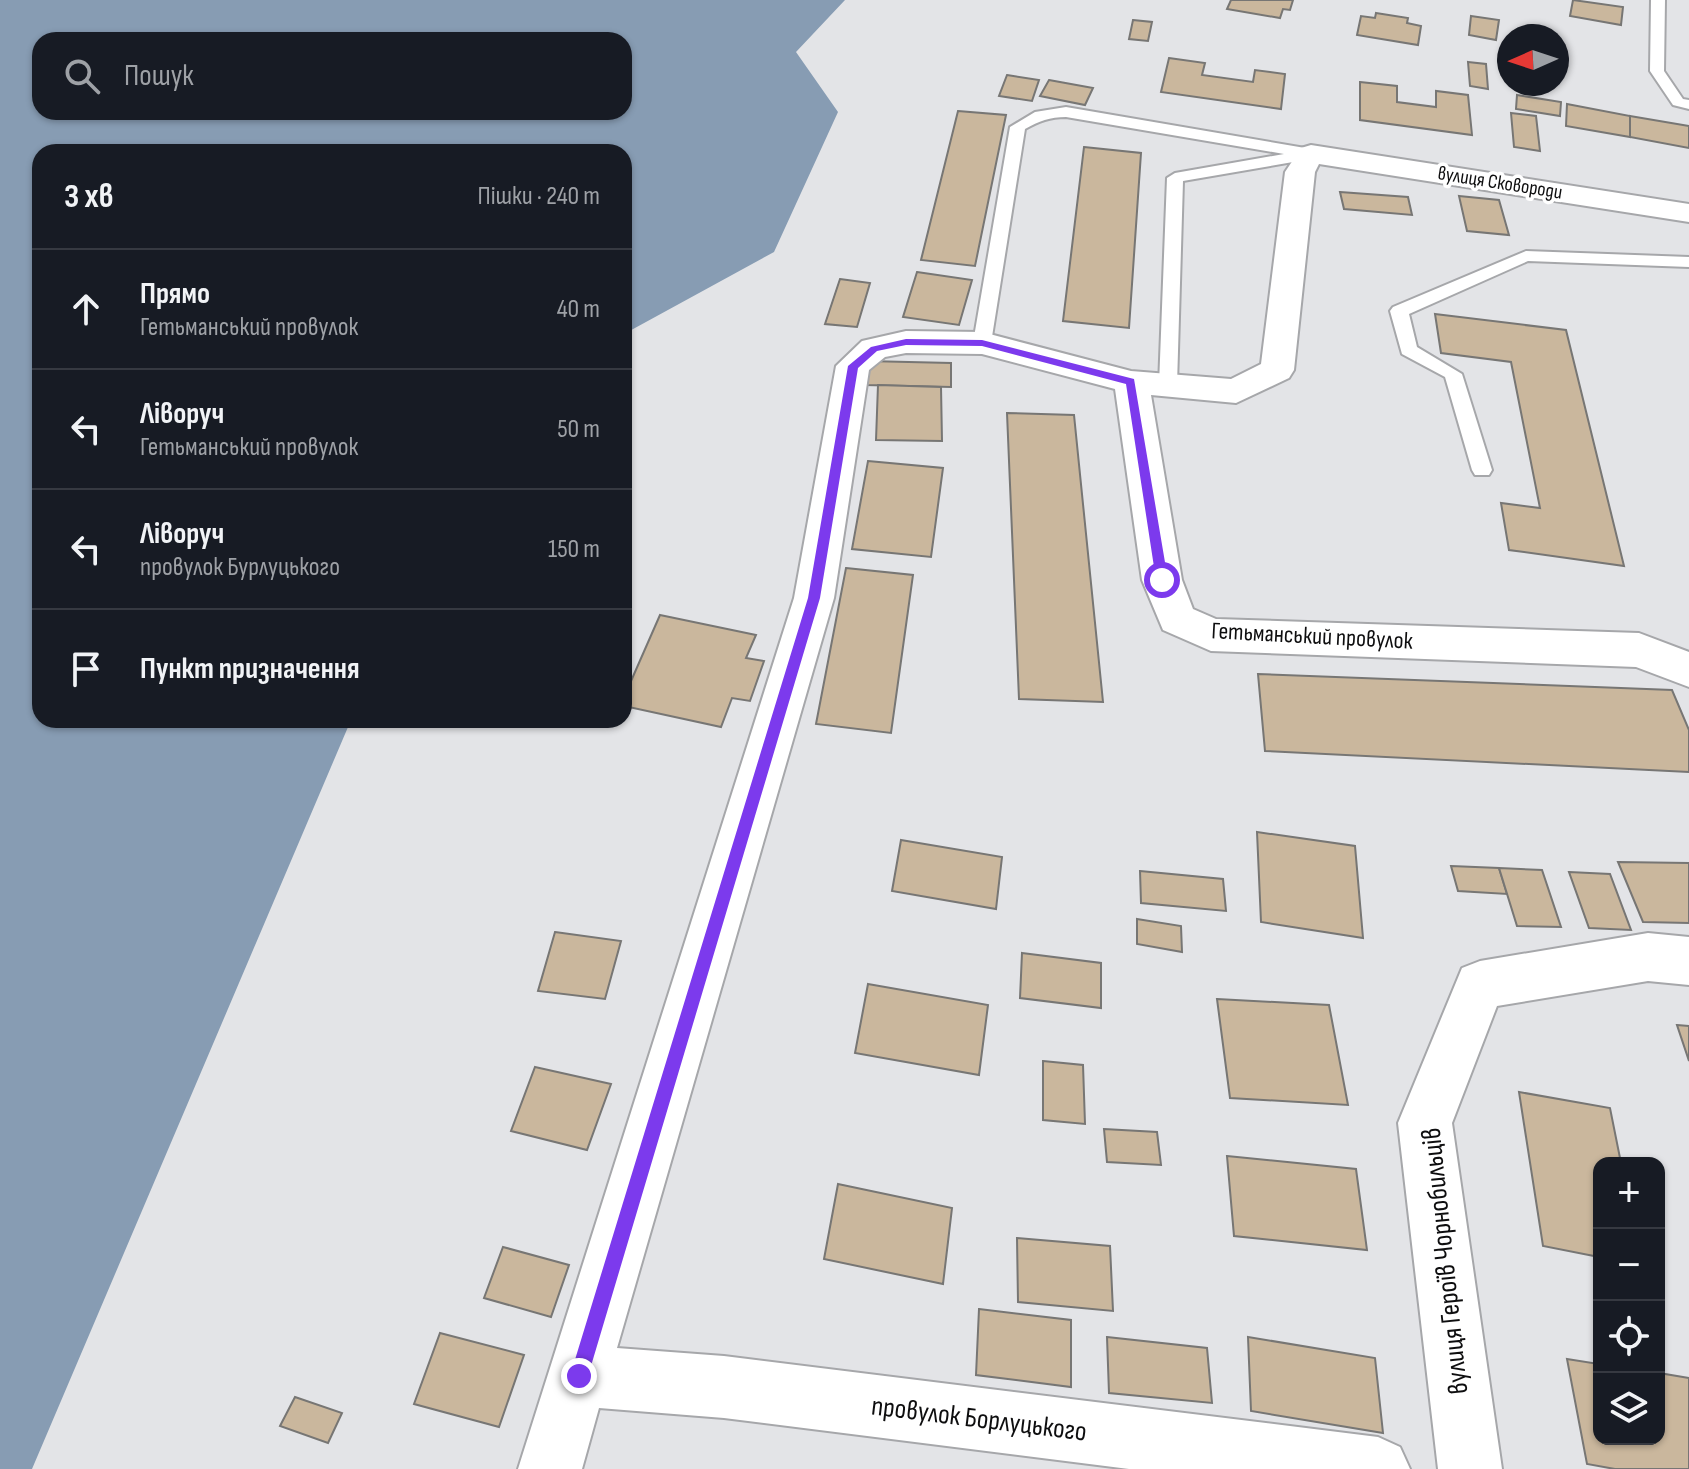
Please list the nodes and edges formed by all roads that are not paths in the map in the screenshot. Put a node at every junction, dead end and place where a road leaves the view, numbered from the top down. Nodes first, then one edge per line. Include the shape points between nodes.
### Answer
1 (1658, 0) edge
2 (1689, 105) edge
3 (1311, 154) junction
4 (1689, 213) edge
5 (1689, 262) edge
6 (982, 343) junction
7 (1149, 383) junction
8 (1482, 470) dead end
9 (1689, 670) edge
10 (1689, 961) edge
11 (579, 1376) junction
12 (550, 1469) edge
13 (1378, 1469) edge
14 (1470, 1469) edge

1 - 2 lane via 1657,71 1678,102
3 - 4 street, вулиця Сковороди
3 - 6 lane via 1066,112 1032,118 1018,127
3 - 7 lane via 1175,178
3 - 7 street via 1300,172 1277,370 1236,391
5 - 8 lane via 1526,256 1399,311 1409,350 1453,374
6 - 7 street
6 - 11 street via 906,342 874,349 853,366 814,598
7 - 9 street, Гетьманський провулок via 1162,580 1177,619 1211,635 1639,650
10 - 14 street, вулиця Героїв Чорнобильців via 1648,957 1480,985 1425,1123
11 - 12 street
11 - 13 street, провулок Борлуцького via 724,1387

